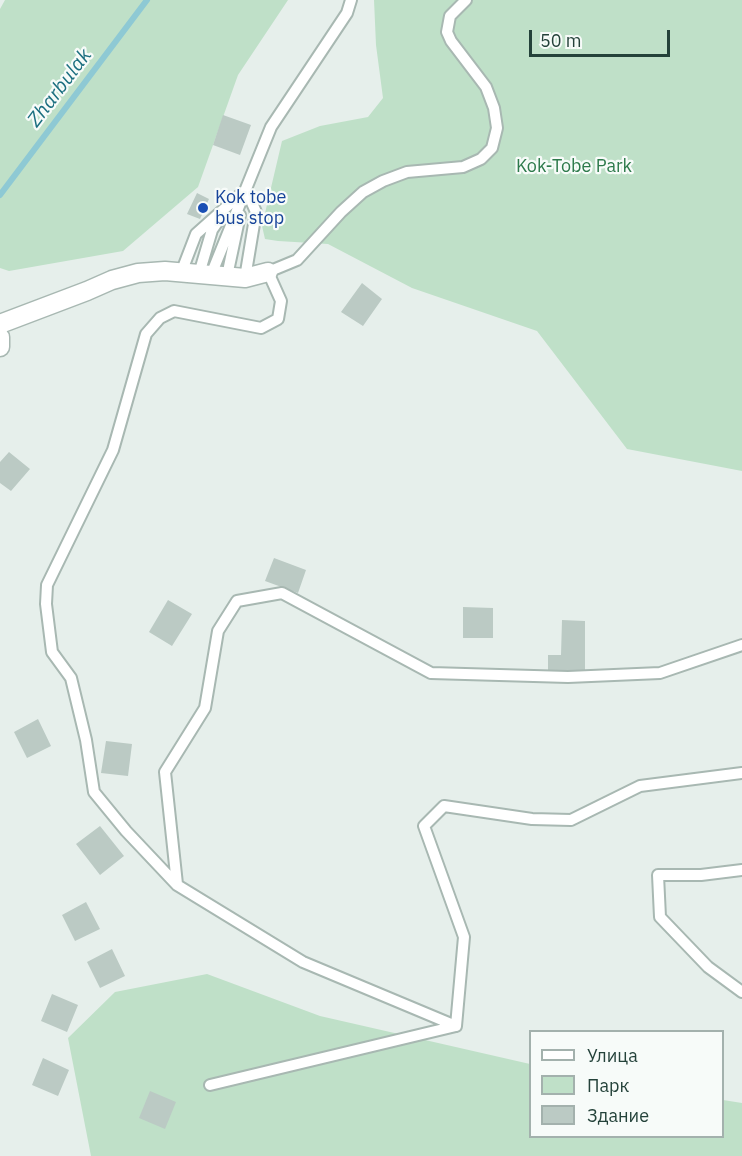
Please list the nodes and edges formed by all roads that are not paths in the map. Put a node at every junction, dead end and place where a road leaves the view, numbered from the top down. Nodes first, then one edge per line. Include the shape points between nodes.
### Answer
1 (351, 0) edge
2 (466, 0) edge
3 (246, 189) junction
4 (229, 205) junction
5 (268, 272) junction
6 (213, 275) junction
7 (0, 324) edge
8 (0, 337) edge
9 (0, 347) edge
10 (742, 645) edge
11 (742, 773) edge
12 (742, 870) edge
13 (177, 885) junction
14 (742, 992) edge
15 (456, 1026) junction
16 (210, 1085) dead end

1 - 3 lane via 347,12 271,127
2 - 5 lane via 450,16 447,32 486,87 497,128 492,148 481,159 463,167 407,172 382,181 341,212 297,260
3 - 4 lane
3 - 6 lane
3 - 6 lane
3 - 6 lane via 256,212
4 - 6 lane via 212,230
4 - 6 lane via 196,234
5 - 6 street
5 - 13 lane via 280,301 278,319 261,328 174,311 160,318 146,334 113,450 47,585 52,652 71,678 94,792
6 - 7 street via 138,273
8 - 9 street
10 - 13 lane via 660,673 431,673 282,593 237,601 218,631 205,708 165,772
11 - 15 lane via 640,786 571,820 532,819 444,806 424,826 464,938
12 - 14 lane via 658,875 660,917 708,967
13 - 15 lane via 303,962
15 - 16 lane

